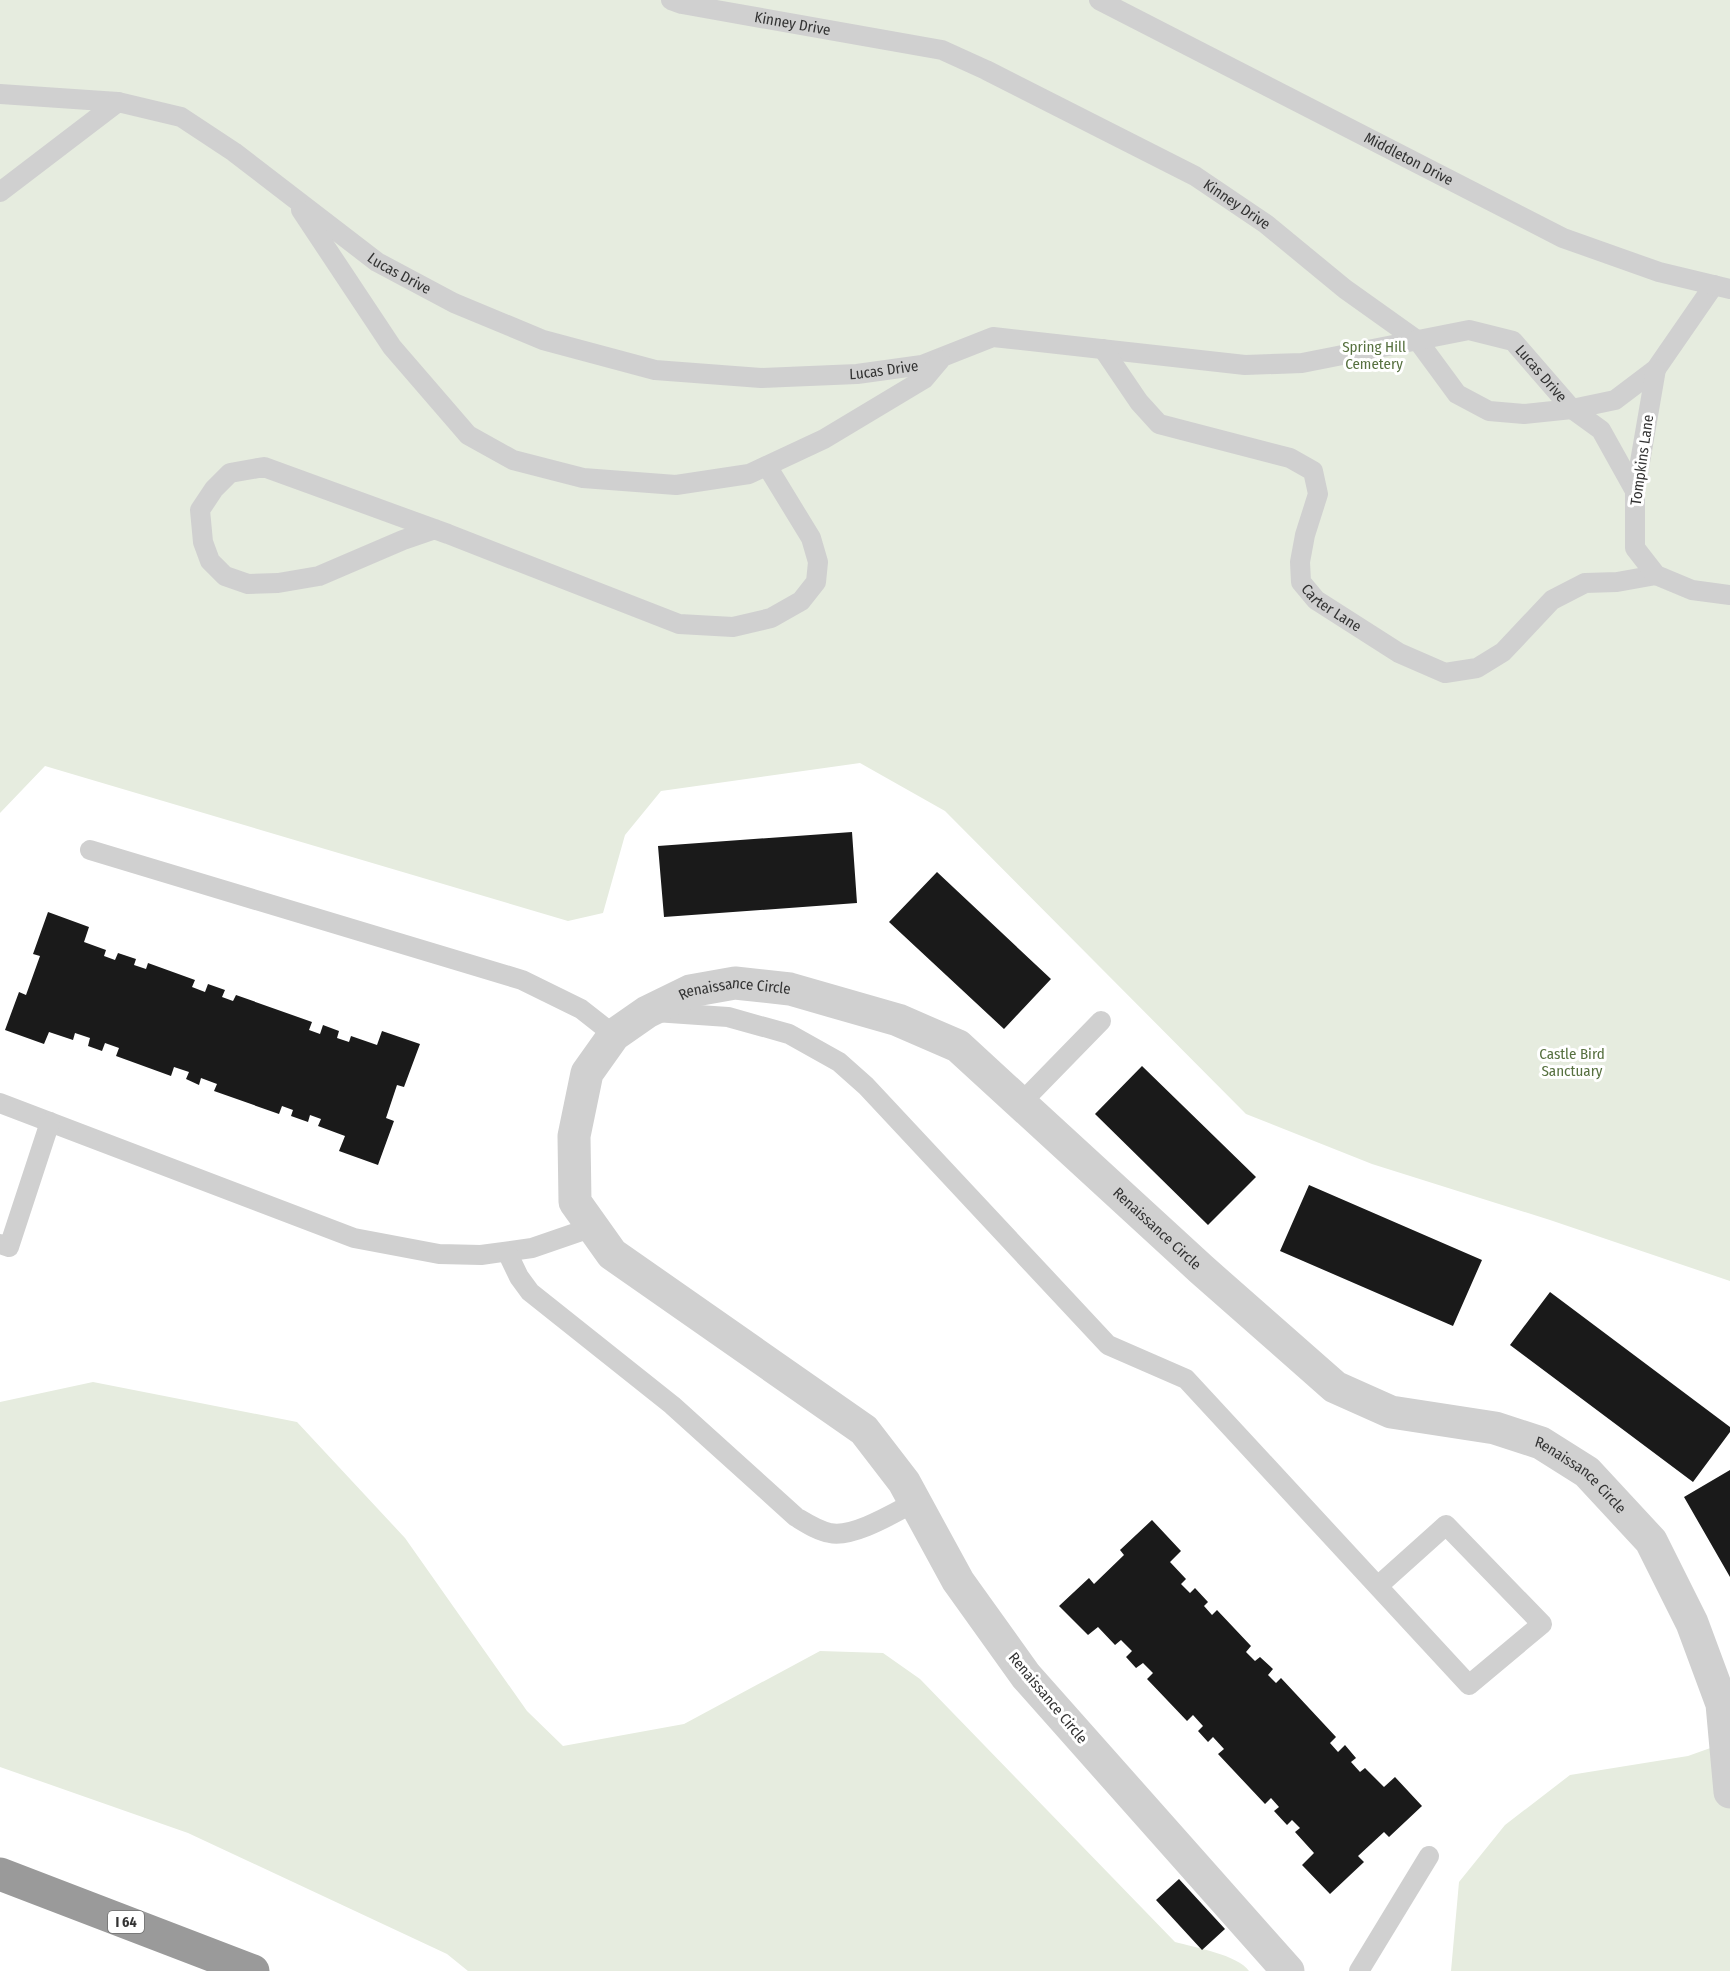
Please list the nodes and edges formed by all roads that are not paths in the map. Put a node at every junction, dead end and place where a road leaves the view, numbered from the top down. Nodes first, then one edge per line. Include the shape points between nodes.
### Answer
1 (671, 0) edge
2 (1107, 2) edge
3 (0, 94) edge
4 (118, 102) junction
5 (0, 192) edge
6 (291, 195) junction
7 (1722, 287) edge
8 (1418, 340) junction
9 (1103, 349) junction
10 (944, 356) junction
11 (1656, 369) junction
12 (1572, 409) junction
13 (767, 466) junction
14 (1635, 491) junction
15 (435, 529) junction
16 (1656, 574) junction
17 (1730, 595) edge
18 (90, 850) dead end
19 (646, 1012) junction
20 (1101, 1021) dead end
21 (614, 1035) junction
22 (0, 1103) edge
23 (1021, 1103) junction
24 (50, 1122) junction
25 (593, 1227) junction
26 (0, 1244) edge
27 (507, 1252) junction
28 (915, 1502) junction
29 (1378, 1586) junction
30 (1730, 1792) edge
31 (1429, 1856) dead end
32 (0, 1874) edge
33 (253, 1971) edge
34 (1288, 1971) edge
35 (1359, 1971) edge

1 - 8 lane, Kinney Drive via 951,54 1195,176 1266,224 1345,290
2 - 7 lane, Middleton Drive via 1563,238 1659,272
3 - 4 lane, Lucas Drive
4 - 5 lane
4 - 6 lane, Lucas Drive via 181,117
6 - 10 lane, Lucas Drive via 377,262 454,303 543,340 655,370 761,378 845,375 922,365
6 - 13 lane via 392,346 468,435 513,460 584,478 676,485 749,474
7 - 11 lane, Kinney Drive
8 - 9 lane, Lucas Drive via 1302,363 1245,365
8 - 12 lane, Kinney Drive via 1457,394 1489,411 1524,414
8 - 12 lane, Lucas Drive via 1469,330 1513,341
9 - 10 lane, Lucas Drive via 993,337
9 - 16 lane, Carter Lane via 1138,402 1159,424 1290,458 1313,471 1318,494 1305,535 1301,582 1325,606 1399,653 1436,669 1445,672 1477,668 1503,652 1552,600 1585,583 1617,582
10 - 13 lane via 924,379 824,440
11 - 12 lane, Kinney Drive via 1615,400
11 - 14 lane, Tompkins Lane
12 - 14 lane, Lucas Drive via 1601,430
13 - 15 lane via 811,538 818,562 816,582 801,601 771,618 733,627 679,624
14 - 16 lane, Tompkins Lane via 1635,548
15 - 15 lane via 264,467 230,473 200,510 203,542 210,561 225,576 248,584 319,576
16 - 17 lane, Tompkins Lane via 1692,590
18 - 21 lane via 522,980 581,1009
19 - 21 street, Renaissance Circle
19 - 23 street, Renaissance Circle via 690,991 735,983 790,989 898,1020 958,1046
19 - 29 lane via 728,1017 789,1034 839,1062 866,1086 1108,1345 1186,1379
20 - 23 lane
21 - 25 street, Renaissance Circle via 587,1073 574,1136 575,1202
22 - 24 lane
23 - 30 street, Renaissance Circle via 1335,1387 1391,1412 1495,1428 1540,1443 1587,1472 1651,1541 1692,1623 1722,1704
24 - 26 lane via 9,1247
24 - 27 lane via 354,1238 439,1254
25 - 27 lane via 532,1248
25 - 28 street, Renaissance Circle via 612,1254 864,1431
27 - 28 lane via 530,1292 672,1405 795,1517 832,1534 860,1529
28 - 34 street, Renaissance Circle via 958,1581 1026,1676
29 - 29 lane via 1469,1685 1542,1624 1446,1525
31 - 35 lane
32 - 33 highway, I 64

